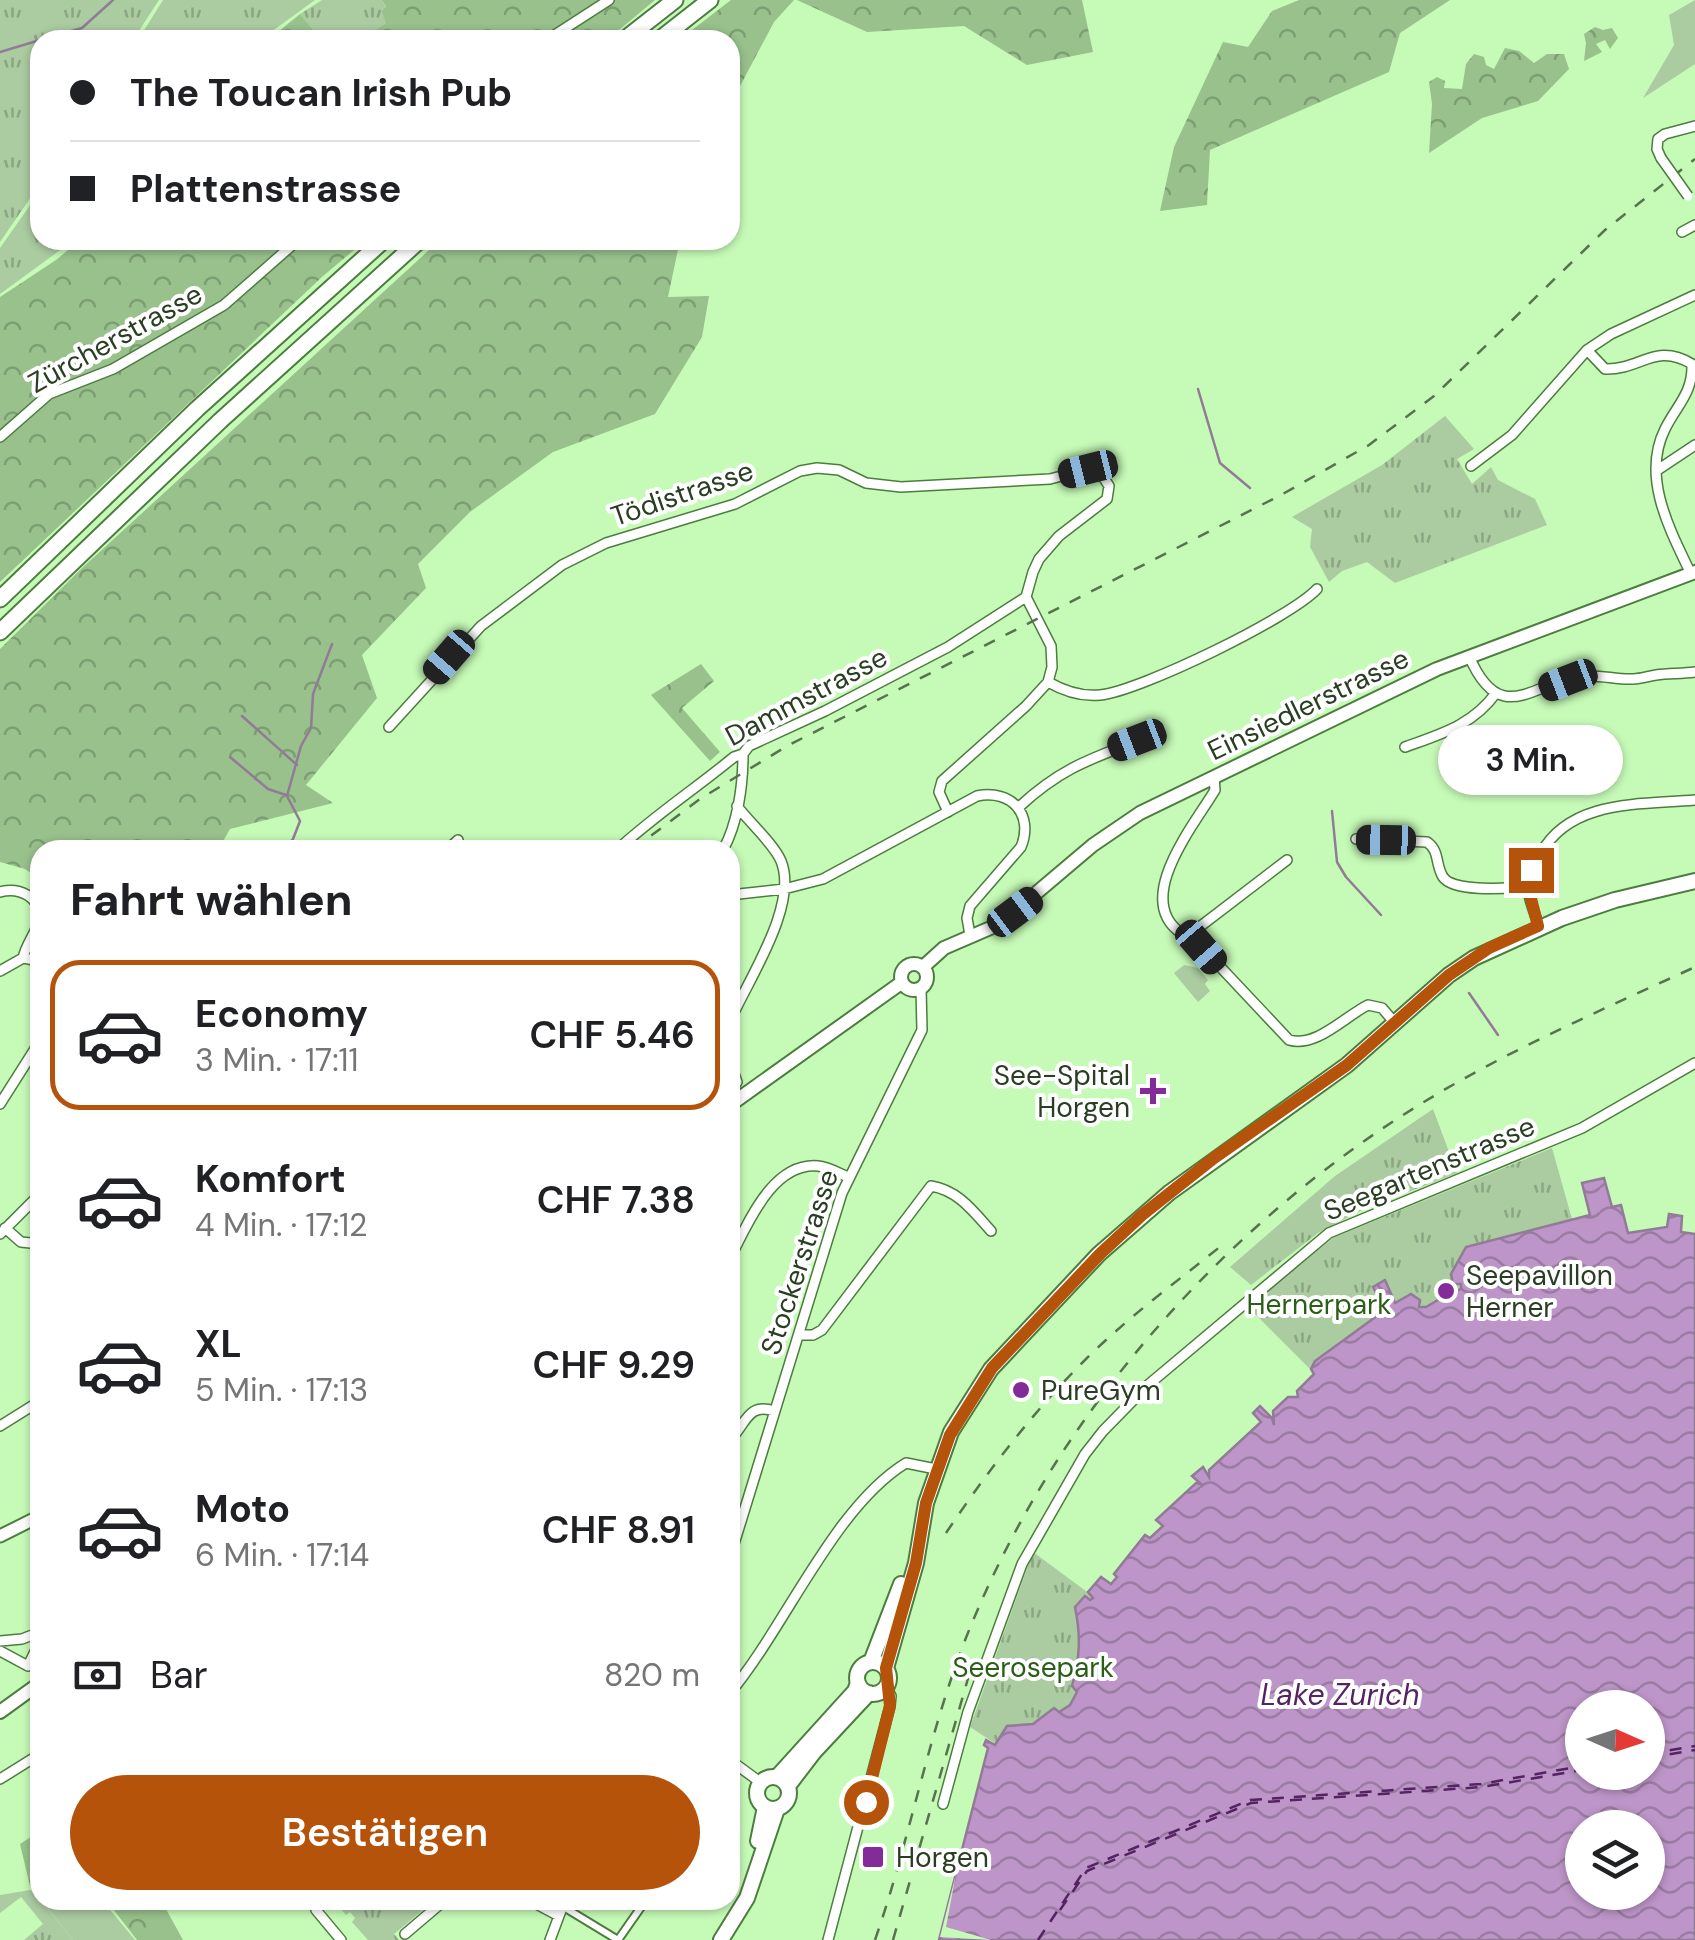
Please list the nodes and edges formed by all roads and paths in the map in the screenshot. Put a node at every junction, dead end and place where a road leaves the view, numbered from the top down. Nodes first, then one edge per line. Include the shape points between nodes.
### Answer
1 (609, 0) edge
2 (675, 0) edge
3 (710, 0) edge
4 (562, 30) edge
5 (637, 30) edge
6 (672, 30) edge
7 (1695, 126) edge
8 (1692, 200) edge
9 (1695, 225) edge
10 (1682, 232) dead end
11 (287, 250) edge
12 (373, 250) edge
13 (409, 250) edge
14 (1695, 295) edge
15 (1586, 350) junction
16 (1694, 362) edge
17 (0, 437) edge
18 (1695, 445) edge
19 (1471, 466) dead end
20 (1656, 470) junction
21 (1693, 573) edge
22 (1317, 589) dead end
23 (1026, 597) junction
24 (0, 599) edge
25 (0, 632) edge
26 (1469, 656) junction
27 (1695, 672) edge
28 (1048, 682) junction
29 (1496, 692) junction
30 (389, 727) dead end
31 (1137, 740) dead end
32 (1404, 747) dead end
33 (744, 754) junction
34 (1214, 777) junction
35 (1695, 800) edge
36 (738, 802) junction
37 (1019, 807) junction
38 (948, 812) junction
39 (1356, 839) dead end
40 (627, 840) edge
41 (728, 840) edge
42 (1287, 860) dead end
43 (1695, 881) edge
44 (1528, 887) junction
45 (784, 888) junction
46 (0, 892) edge
47 (740, 894) edge
48 (30, 898) edge
49 (1538, 926) junction
50 (970, 935) junction
51 (1189, 935) junction
52 (30, 942) edge
53 (24, 958) junction
54 (30, 960) edge
55 (923, 967) junction
56 (0, 971) edge
57 (902, 983) junction
58 (921, 988) junction
59 (740, 997) edge
60 (1395, 1023) junction
61 (30, 1057) edge
62 (1695, 1063) edge
63 (740, 1098) edge
64 (0, 1104) edge
65 (848, 1177) junction
66 (30, 1204) edge
67 (2, 1231) edge
68 (991, 1231) dead end
69 (740, 1241) edge
70 (30, 1243) edge
71 (800, 1334) junction
72 (30, 1406) edge
73 (774, 1410) junction
74 (0, 1426) edge
75 (740, 1427) edge
76 (936, 1469) junction
77 (30, 1521) edge
78 (740, 1524) edge
79 (0, 1536) edge
80 (30, 1636) edge
81 (0, 1641) edge
82 (0, 1651) edge
83 (30, 1662) edge
84 (878, 1665) junction
85 (740, 1681) edge
86 (886, 1686) junction
87 (864, 1688) junction
88 (30, 1690) edge
89 (0, 1712) edge
90 (30, 1760) edge
91 (740, 1767) edge
92 (0, 1779) edge
93 (783, 1781) junction
94 (760, 1782) junction
95 (943, 1804) dead end
96 (771, 1808) junction
97 (740, 1887) edge
98 (316, 1910) edge
99 (433, 1910) edge
100 (561, 1910) edge
101 (567, 1910) edge
102 (639, 1910) edge
103 (728, 1910) edge
104 (405, 1934) dead end
105 (341, 1940) edge
106 (550, 1940) edge
107 (618, 1940) edge
108 (719, 1940) edge
109 (828, 1940) edge

1 - 4 street
2 - 5 highway
3 - 6 highway
7 - 8 street, bridge via 1665,134 1657,149
9 - 10 street
11 - 17 street, Zürcherstrasse via 224,305 112,369 49,394
12 - 24 highway
13 - 25 highway
14 - 15 street
15 - 16 street via 1605,369 1660,354
15 - 19 street via 1512,435
16 - 20 street via 1692,382 1663,435
18 - 20 street
20 - 21 street via 1661,501
21 - 26 main road, Einsiedlerstrasse
22 - 28 street via 1275,620 1116,691 1083,695
23 - 28 street via 1051,646
23 - 30 street, Tödistrasse via 1038,560 1107,499 1110,486 1100,472 902,486 818,468 562,565 481,626
23 - 33 street, Dammstrasse via 948,647
26 - 29 street via 1479,678
26 - 34 main road, Einsiedlerstrasse
27 - 29 street via 1587,676 1520,697
28 - 38 street via 942,781 939,792
29 - 32 street via 1476,717
31 - 37 street via 1073,765
33 - 36 street
33 - 40 street, Dammstrasse
34 - 50 main road, Einsiedlerstrasse via 1140,813 1015,912
34 - 51 street via 1215,790 1162,885 1165,910
35 - 44 street via 1574,818 1545,845
36 - 41 street
36 - 45 street via 778,855
37 - 38 street via 988,794
37 - 50 street via 1025,838 970,906
38 - 45 street via 823,878
39 - 44 street via 1427,842 1450,882
42 - 51 street
43 - 49 main road
44 - 49 street
45 - 47 street
45 - 59 street via 779,917
46 - 48 street via 18,890
49 - 60 main road via 1474,958
50 - 55 main road, Einsiedlerstrasse
51 - 60 street via 1293,1042 1310,1040 1368,1005 1382,1008
52 - 53 street
53 - 54 street
53 - 56 street
55 - 57 main road via 904,968
55 - 58 main road via 927,980
57 - 58 main road
57 - 63 main road
58 - 65 street, Stockerstrasse via 922,1030
60 - 76 main road via 1111,1243 992,1368 965,1406
61 - 64 street
62 - 95 street, Seegartenstrasse via 1582,1128 1329,1233 1102,1430 1022,1564 986,1656
65 - 69 street via 819,1166 796,1170 773,1184
65 - 71 street, Stockerstrasse
66 - 67 street
67 - 70 street
68 - 71 street via 964,1201 932,1186 822,1330
71 - 73 street, Stockerstrasse
72 - 74 street
73 - 75 street via 753,1410
73 - 78 street, Stockerstrasse
76 - 84 main road via 899,1628
76 - 85 street via 902,1466 853,1513
77 - 79 street
80 - 81 street
82 - 83 street
84 - 86 main road via 889,1675
84 - 87 main road via 860,1669
86 - 87 main road via 879,1692
86 - 109 street via 890,1706
87 - 93 main road
88 - 89 main road
90 - 92 street
91 - 94 street
93 - 94 main road
93 - 96 main road via 788,1800
94 - 96 main road via 757,1796
96 - 97 main road
98 - 105 street
99 - 104 street
100 - 106 street
101 - 107 street
102 - 107 street
103 - 108 main road

